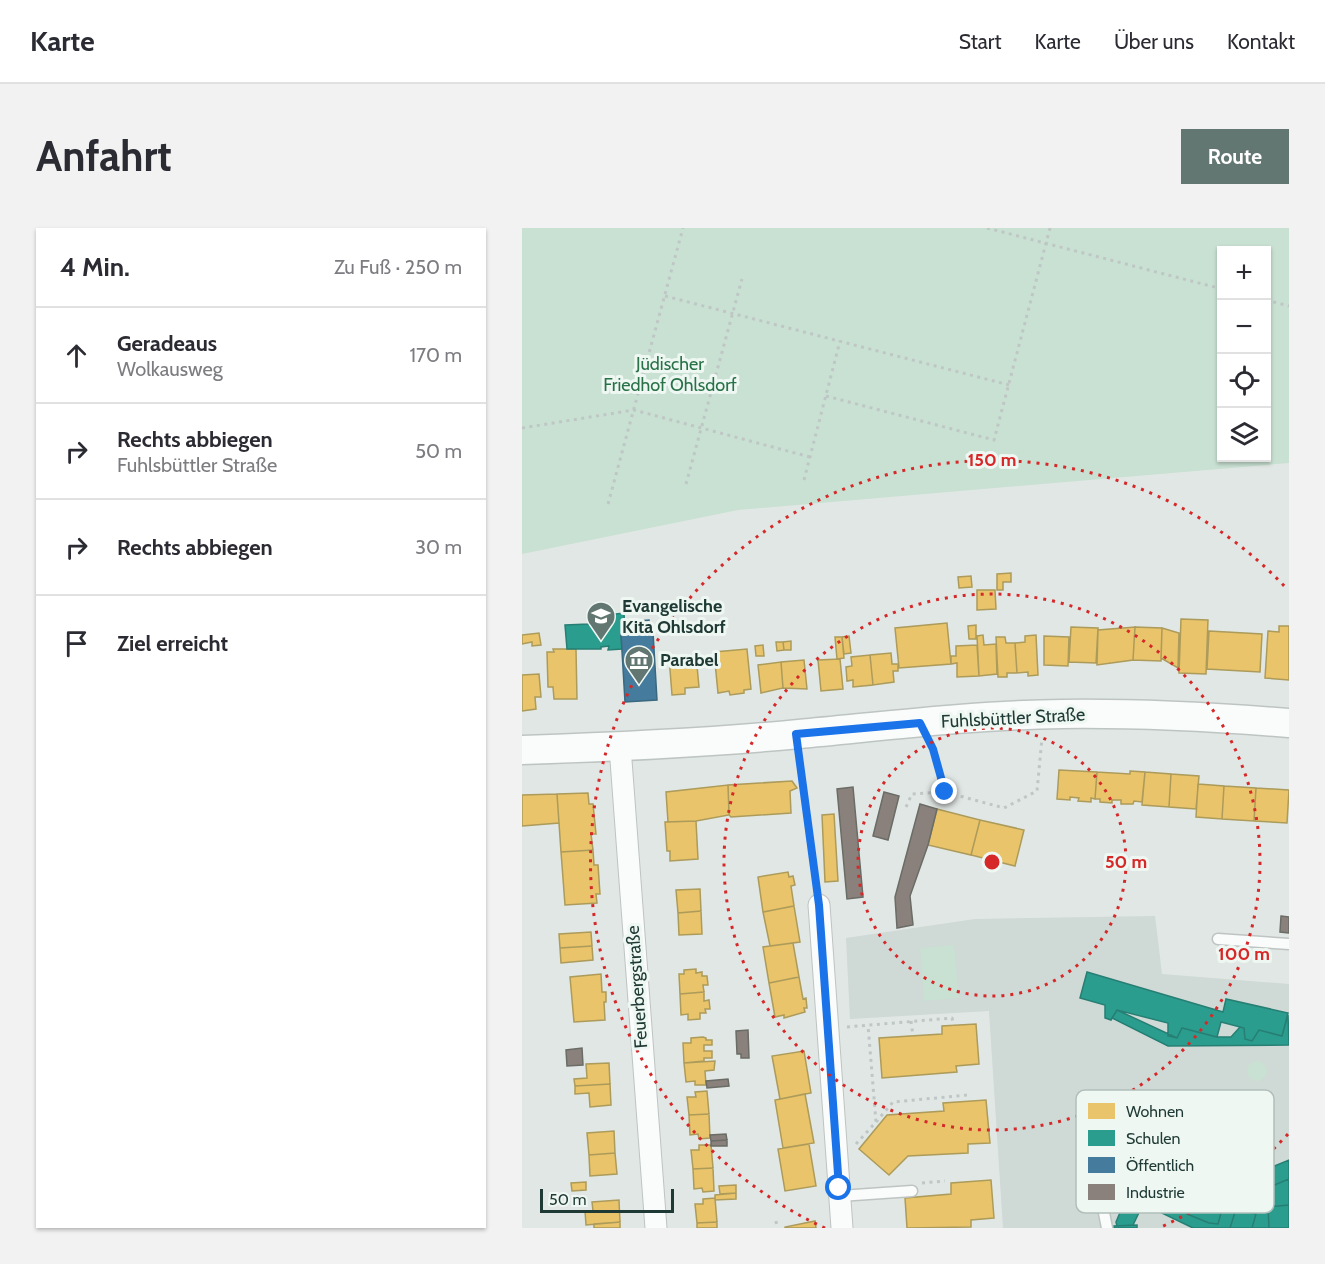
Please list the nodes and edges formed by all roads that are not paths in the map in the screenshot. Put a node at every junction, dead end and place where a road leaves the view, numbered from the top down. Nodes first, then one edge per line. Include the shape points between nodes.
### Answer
1 (1289, 723) edge
2 (620, 747) junction
3 (522, 750) edge
4 (819, 905) road end
5 (1218, 939) dead end
6 (1289, 944) edge
7 (912, 1191) dead end
8 (840, 1197) junction
9 (1104, 1213) edge
10 (656, 1228) edge
11 (842, 1228) edge
12 (1107, 1228) edge

1 - 2 main road, Fuhlsbüttler Straße via 1190,715 1040,715
2 - 3 main road, Fuhlsbüttler Straße
2 - 10 street, Feuerbergstraße
4 - 8 street
5 - 6 lane
7 - 8 lane
8 - 11 street
9 - 12 lane

